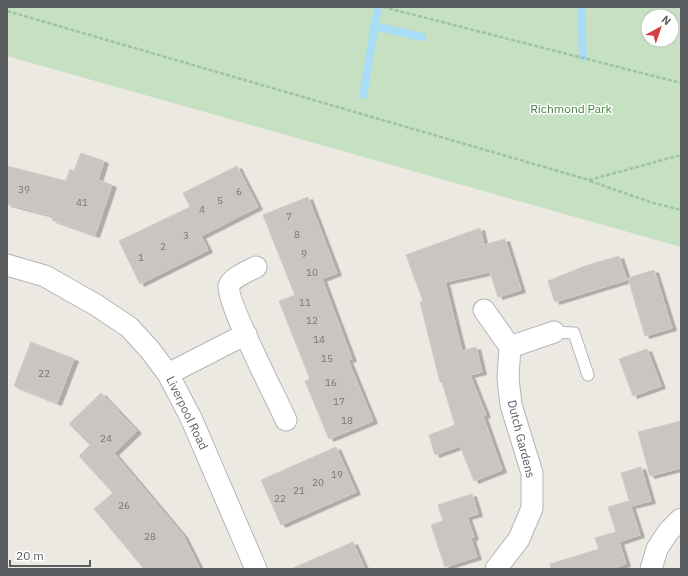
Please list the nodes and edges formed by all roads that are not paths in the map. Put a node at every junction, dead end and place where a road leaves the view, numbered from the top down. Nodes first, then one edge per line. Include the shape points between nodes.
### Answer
1 (7, 265) edge
2 (256, 267) dead end
3 (484, 310) dead end
4 (554, 332) joint
5 (246, 334) junction
6 (510, 347) junction
7 (168, 374) junction
8 (588, 375) dead end
9 (286, 420) dead end
10 (681, 519) edge
11 (256, 569) edge
12 (496, 569) edge
13 (651, 569) edge

1 - 7 street, Liverpool Road via 45,276 129,327
2 - 5 street via 232,280 229,285 230,295
3 - 6 street
4 - 6 street
4 - 8 lane via 574,333
5 - 7 street
5 - 9 street
6 - 12 street, Dutch Gardens via 508,378 511,405 532,473 532,508 518,540
7 - 11 street, Liverpool Road via 191,418
10 - 13 street via 668,532 657,550

